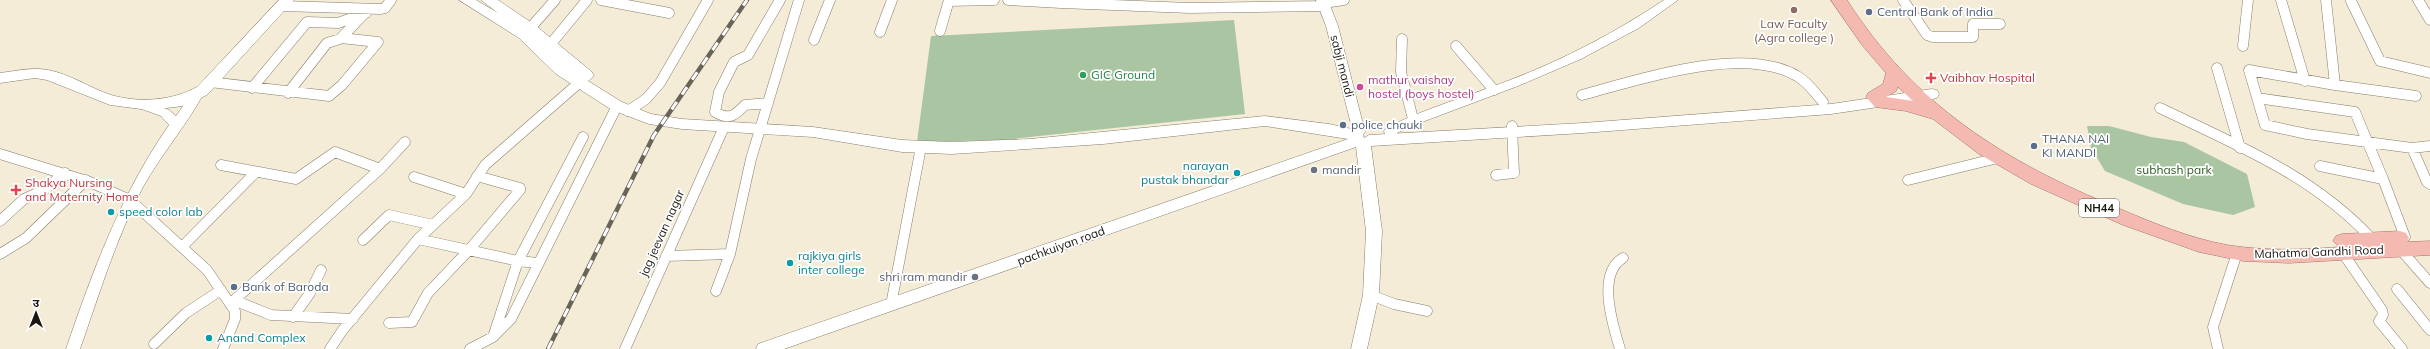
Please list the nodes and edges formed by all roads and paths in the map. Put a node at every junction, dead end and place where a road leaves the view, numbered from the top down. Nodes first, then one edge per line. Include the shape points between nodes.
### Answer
1 (391, 0) edge
2 (466, 0) edge
3 (488, 0) edge
4 (555, 0) edge
5 (587, 0) edge
6 (601, 0) edge
7 (708, 0) edge
8 (780, 0) edge
9 (799, 0) edge
10 (830, 0) edge
11 (892, 0) edge
12 (994, 0) edge
13 (1008, 0) edge
14 (1014, 0) edge
15 (1344, 0) edge
16 (1672, 0) edge
17 (1839, 0) edge
18 (1848, 0) edge
19 (1903, 0) edge
20 (2248, 0) edge
21 (2281, 0) edge
22 (2326, 0) edge
23 (2418, 0) edge
24 (949, 1) edge
25 (1061, 1) edge
26 (2351, 1) dead end
27 (284, 3) edge
28 (333, 3) edge
29 (1323, 3) edge
30 (368, 11) junction
31 (669, 13) dead end
32 (2430, 20) edge
33 (2000, 24) dead end
34 (940, 30) dead end
35 (527, 31) junction
36 (880, 32) dead end
37 (341, 38) junction
38 (1402, 39) dead end
39 (814, 40) dead end
40 (1456, 46) dead end
41 (2243, 46) dead end
42 (546, 48) junction
43 (2217, 68) dead end
44 (1894, 71) junction
45 (2430, 73) edge
46 (0, 78) edge
47 (2305, 81) junction
48 (210, 82) junction
49 (580, 82) junction
50 (2336, 85) junction
51 (252, 88) junction
52 (1494, 90) junction
53 (1923, 92) junction
54 (288, 93) junction
55 (599, 93) junction
56 (197, 95) junction
57 (1582, 95) dead end
58 (2416, 96) dead end
59 (2258, 98) junction
60 (1877, 100) junction
61 (1823, 102) junction
62 (768, 103) junction
63 (143, 105) junction
64 (1794, 107) junction
65 (2160, 108) dead end
66 (622, 109) junction
67 (1940, 115) junction
68 (1413, 119) junction
69 (176, 124) junction
70 (724, 127) junction
71 (760, 129) junction
72 (1512, 129) junction
73 (583, 137) dead end
74 (1391, 137) junction
75 (1362, 138) junction
76 (2368, 141) junction
77 (405, 142) dead end
78 (2430, 146) edge
79 (2240, 148) junction
80 (2412, 148) junction
81 (921, 151) junction
82 (0, 154) edge
83 (1998, 158) junction
84 (221, 165) dead end
85 (2320, 166) dead end
86 (380, 169) junction
87 (256, 172) junction
88 (65, 173) junction
89 (1496, 175) dead end
90 (477, 176) junction
91 (414, 177) dead end
92 (2383, 178) junction
93 (86, 180) junction
94 (1908, 180) dead end
95 (2430, 184) edge
96 (466, 194) junction
97 (130, 200) junction
98 (0, 221) edge
99 (433, 225) junction
100 (2430, 237) edge
101 (2371, 238) junction
102 (418, 239) junction
103 (363, 240) dead end
104 (2402, 243) junction
105 (182, 247) junction
106 (2430, 248) edge
107 (469, 250) junction
108 (2342, 252) junction
109 (2237, 253) junction
110 (0, 254) edge
111 (730, 254) junction
112 (666, 256) junction
113 (1623, 258) dead end
114 (518, 261) junction
115 (538, 263) junction
116 (321, 270) dead end
117 (2430, 283) edge
118 (2397, 289) dead end
119 (221, 290) junction
120 (716, 291) dead end
121 (1371, 295) junction
122 (233, 303) junction
123 (891, 305) junction
124 (1427, 311) dead end
125 (293, 317) junction
126 (353, 319) junction
127 (389, 323) dead end
128 (2430, 330) edge
129 (493, 338) junction
130 (154, 344) dead end
131 (473, 348) edge
132 (73, 349) edge
133 (223, 349) edge
134 (330, 349) edge
135 (625, 349) edge
136 (764, 349) edge
137 (1359, 349) edge
138 (1620, 349) edge
139 (2218, 349) edge
140 (2402, 349) edge

1 - 30 street via 384,8
2 - 35 main road
3 - 35 main road
4 - 35 street
5 - 42 street
6 - 31 street
7 - 66 street via 660,83 646,99
8 - 62 street via 748,55 734,62 719,92 715,112 719,115 734,115 745,105
9 - 62 street
10 - 39 street
11 - 36 street
12 - 24 street
13 - 14 street
14 - 25 street
15 - 29 street
16 - 52 street via 1630,29 1576,58
17 - 44 highway, Mahatma Gandhi Road / NH44 via 1855,26
18 - 53 highway, Mahatma Gandhi Road / NH44 via 1859,20
19 - 33 street via 1927,34 1933,37 1973,37 1973,24
20 - 41 street
21 - 47 street
22 - 50 street
23 - 32 street
24 - 34 street
25 - 29 street via 1190,8
26 - 45 street via 2380,61
27 - 28 street
27 - 48 main road
28 - 30 street
29 - 75 street, sabji mandi via 1332,26
30 - 37 street
30 - 51 street via 338,23 307,22
35 - 42 main road
37 - 54 street via 327,43
37 - 54 street via 378,42 342,86 330,95 326,97
38 - 68 street via 1401,72
40 - 52 street
42 - 49 main road via 561,70
42 - 55 main road via 596,83
43 - 79 street
44 - 53 highway, Mahatma Gandhi Road / NH44
44 - 60 highway via 1890,87
46 - 63 main road via 34,73 49,75 110,100
47 - 50 street
47 - 59 street via 2249,70
48 - 51 street
48 - 56 main road
49 - 55 main road
49 - 90 street via 485,165
50 - 58 street
51 - 54 street
52 - 68 street
53 - 60 main road
53 - 67 highway, Mahatma Gandhi Road / NH44
53 - 101 highway, Mahatma Gandhi Road / NH44 via 2009,155 2034,169 2081,192 2198,236 2238,243 2283,245
55 - 66 main road
56 - 63 main road via 174,103
56 - 69 street
57 - 61 street via 1700,66 1751,64 1795,74 1803,79
59 - 76 street via 2352,110 2358,116
59 - 76 street via 2268,127
60 - 61 main road
60 - 64 main road
60 - 67 highway via 1920,108
61 - 64 main road
62 - 71 street
63 - 69 street via 165,113
64 - 72 main road
65 - 79 street
66 - 70 main road via 649,119
66 - 115 street
67 - 83 highway, Mahatma Gandhi Road / NH44
68 - 74 street via 1390,131
69 - 97 street via 150,163
70 - 71 main road
70 - 112 street, jag jeevan nagar
71 - 81 main road via 794,132 808,139 842,148
71 - 111 street
72 - 74 main road
72 - 89 street via 1514,172
73 - 114 street
74 - 75 main road
75 - 81 main road via 1265,126 1249,130 1166,135 1014,150
75 - 121 main road via 1374,231
75 - 123 main road, pachkuiyan road
76 - 80 street
76 - 92 street
77 - 86 street
78 - 80 street
79 - 101 street via 2331,199
80 - 95 street
81 - 123 street
82 - 88 street
83 - 94 street
83 - 109 highway, Mahatma Gandhi Road / NH44 via 2051,186 2167,235 2204,247
84 - 87 street
85 - 92 street
86 - 87 street via 335,152 296,179
86 - 122 street
87 - 105 street
88 - 93 street
88 - 98 street via 44,190 26,198
90 - 96 street
90 - 107 street via 521,188
91 - 96 street
92 - 104 street
93 - 97 street
93 - 110 street via 26,238
96 - 99 street
97 - 105 street
97 - 132 street via 94,286
99 - 102 street
99 - 103 street via 389,215
100 - 104 highway, Mahatma Gandhi Road / NH44
101 - 104 highway, Mahatma Gandhi Road / NH44
102 - 107 street
102 - 126 street
104 - 106 highway, Mahatma Gandhi Road / NH44
104 - 108 highway, Mahatma Gandhi Road / NH44
104 - 117 street
105 - 119 street via 207,270
107 - 114 street
107 - 127 street via 428,293 412,322
108 - 109 highway, Mahatma Gandhi Road / NH44 via 2280,256
108 - 140 street via 2382,310 2380,321
109 - 139 street via 2213,327
111 - 112 street
111 - 120 street
112 - 135 street, jag jeevan nagar
113 - 138 street via 1612,268 1609,284 1614,326
114 - 115 street
114 - 129 street
115 - 129 street via 511,319
116 - 125 street via 310,293
118 - 128 street
119 - 122 street
119 - 130 street via 186,313
121 - 124 street via 1394,304
121 - 137 main road
122 - 125 street via 271,315
122 - 133 street via 235,319
123 - 136 main road, pachkuiyan road
125 - 126 street
126 - 134 street via 342,330
129 - 131 street

